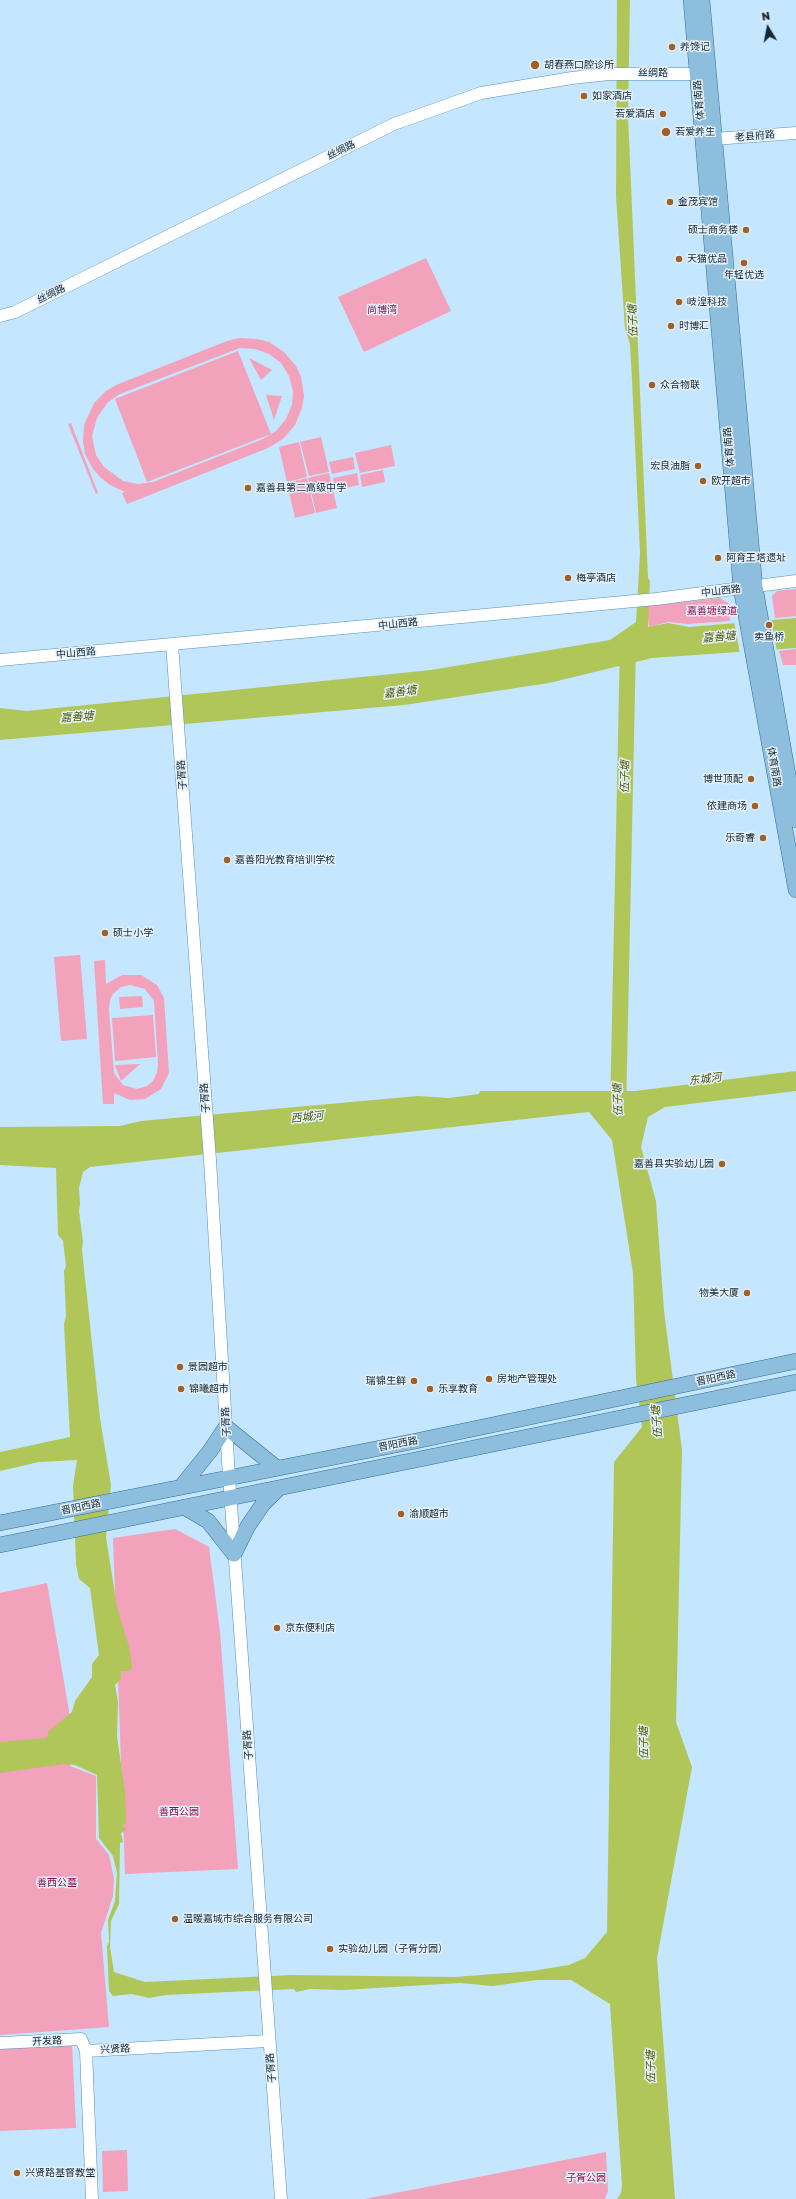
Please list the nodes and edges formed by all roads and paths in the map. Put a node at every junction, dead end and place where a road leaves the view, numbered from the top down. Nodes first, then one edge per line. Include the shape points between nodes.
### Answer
1 (691, 0) edge
2 (702, 0) edge
3 (703, 73) junction
4 (796, 132) edge
5 (714, 139) junction
6 (0, 316) edge
7 (796, 581) edge
8 (748, 588) junction
9 (172, 644) junction
10 (0, 660) edge
11 (764, 671) junction
12 (796, 820) edge
13 (792, 849) edge
14 (796, 890) edge
15 (796, 1361) edge
16 (796, 1382) edge
17 (226, 1427) junction
18 (277, 1468) junction
19 (229, 1477) junction
20 (180, 1486) junction
21 (278, 1488) junction
22 (230, 1498) junction
23 (184, 1507) junction
24 (0, 1523) edge
25 (0, 1545) edge
26 (234, 1554) junction
27 (268, 2041) junction
28 (0, 2043) edge
29 (86, 2051) junction
30 (92, 2199) edge
31 (281, 2199) edge

1 - 3 main road, 体育南路
2 - 3 main road, 体育南路
3 - 5 main road, 体育南路
3 - 6 street, 丝绸路 via 609,74 481,93 394,124 16,312
3 - 8 main road, 体育南路
4 - 5 street, 老县府路
5 - 8 main road, 体育南路
7 - 8 street, 中山西路
8 - 9 street, 中山西路 via 656,599
8 - 11 main road, 体育南路
9 - 10 street, 中山西路
9 - 17 street, 子胥路 via 210,1160
11 - 12 main road, 体育南路
11 - 13 main road, 体育南路
13 - 14 main road, 体育南路
15 - 18 main road, 晋阳西路
16 - 21 main road, 晋阳西路
17 - 18 main road
17 - 19 street, 子胥路
17 - 20 main road via 210,1451
18 - 19 main road, 晋阳西路
19 - 20 main road, 晋阳西路
19 - 22 street, 子胥路
20 - 24 main road, 晋阳西路
21 - 22 main road, 晋阳西路
21 - 26 main road via 248,1526
22 - 23 main road, 晋阳西路
22 - 26 street, 子胥路
23 - 25 main road, 晋阳西路
23 - 26 main road via 208,1521
26 - 27 street, 子胥路
27 - 29 street, 兴贤路
27 - 31 street, 子胥路
28 - 29 street, 开发路 via 81,2038
29 - 30 street, 兴贤路

